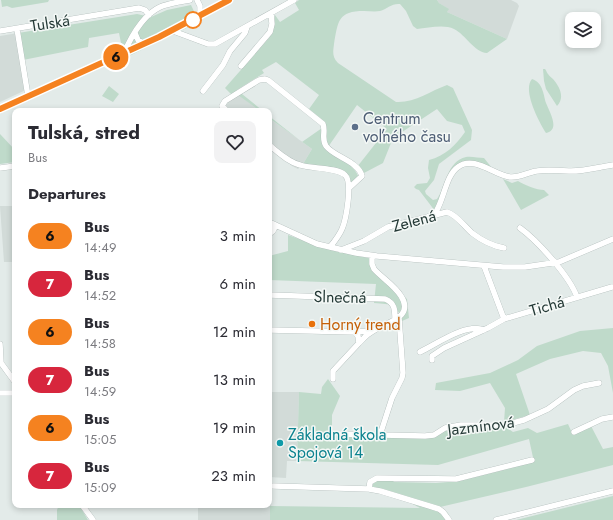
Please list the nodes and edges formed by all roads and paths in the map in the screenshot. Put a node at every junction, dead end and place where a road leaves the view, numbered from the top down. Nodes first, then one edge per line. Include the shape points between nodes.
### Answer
1 (190, 0) edge
2 (197, 0) edge
3 (229, 0) edge
4 (294, 0) edge
5 (271, 13) junction
6 (149, 15) junction
7 (200, 16) junction
8 (247, 27) junction
9 (17, 29) junction
10 (0, 31) edge
11 (172, 31) junction
12 (135, 34) junction
13 (144, 44) junction
14 (124, 53) junction
15 (241, 66) dead end
16 (203, 91) dead end
17 (28, 96) junction
18 (224, 108) edge
19 (0, 109) edge
20 (272, 148) edge
21 (613, 165) edge
22 (12, 166) edge
23 (0, 168) edge
24 (349, 188) junction
25 (434, 215) junction
26 (272, 223) edge
27 (276, 225) junction
28 (520, 228) dead end
29 (272, 232) edge
30 (613, 239) edge
31 (330, 247) junction
32 (504, 248) dead end
33 (341, 250) junction
34 (372, 256) junction
35 (555, 263) junction
36 (484, 266) junction
37 (612, 287) dead end
38 (272, 295) edge
39 (577, 297) junction
40 (397, 319) junction
41 (504, 319) junction
42 (272, 330) edge
43 (484, 330) junction
44 (373, 331) junction
45 (355, 332) junction
46 (0, 344) edge
47 (359, 344) junction
48 (0, 349) edge
49 (420, 352) dead end
50 (432, 360) dead end
51 (12, 378) edge
52 (333, 380) dead end
53 (599, 383) dead end
54 (0, 393) edge
55 (12, 393) edge
56 (613, 417) edge
57 (574, 432) dead end
58 (339, 434) dead end
59 (380, 435) junction
60 (532, 460) dead end
61 (273, 486) dead end
62 (369, 489) junction
63 (613, 491) edge
64 (84, 508) edge
65 (92, 520) edge
66 (449, 520) edge
67 (496, 520) edge

1 - 6 street via 162,6
2 - 7 street
3 - 7 street
4 - 5 street
5 - 8 street
5 - 15 street via 270,32
6 - 9 street, Tulská via 139,8
6 - 12 street
7 - 11 street
8 - 11 street via 211,44
8 - 16 street via 230,51 224,65
9 - 10 street
9 - 17 street, Tulská
11 - 13 street
12 - 13 street
12 - 14 street
13 - 14 street
14 - 17 street
17 - 19 street
18 - 24 street via 222,106 225,101 259,80 268,80 323,124 323,140 327,148 358,170 362,176
20 - 24 street via 296,164 341,173 347,178
21 - 25 street via 577,171 538,171 512,177 466,163 452,174
22 - 23 street
24 - 31 street via 342,229
25 - 32 street, Zelená via 451,213 476,236
25 - 33 street, Zelená via 388,228 364,242
26 - 27 street, Zelená
27 - 29 street
27 - 31 street, Zelená
28 - 35 street via 538,243
30 - 35 street, Zelená
31 - 33 street, Zelená
33 - 34 street, Zelená
34 - 36 street, Zelená
34 - 40 street, Slnečná via 374,269 402,299 404,311
35 - 36 street, Zelená via 525,267
35 - 39 street
36 - 41 street
37 - 39 street, Tichá
38 - 40 street, Slnečná via 385,299 395,309
39 - 41 street, Tichá
40 - 44 street
40 - 59 street via 403,373
41 - 43 street, Tichá
42 - 45 street
43 - 49 street, Tichá via 464,330
43 - 50 street, Tichá via 444,348 432,356
44 - 45 street
44 - 47 street
45 - 47 street
46 - 48 street
47 - 52 street via 333,371
48 - 51 street via 2,366
53 - 59 street, Jazmínová via 578,388 542,412 511,424 461,425 445,428 431,436
54 - 55 street
56 - 57 street via 602,419
58 - 59 street, Jazmínová
60 - 62 street via 456,479 377,478 370,482
61 - 62 street
62 - 66 street via 438,509
63 - 67 street
64 - 65 street

